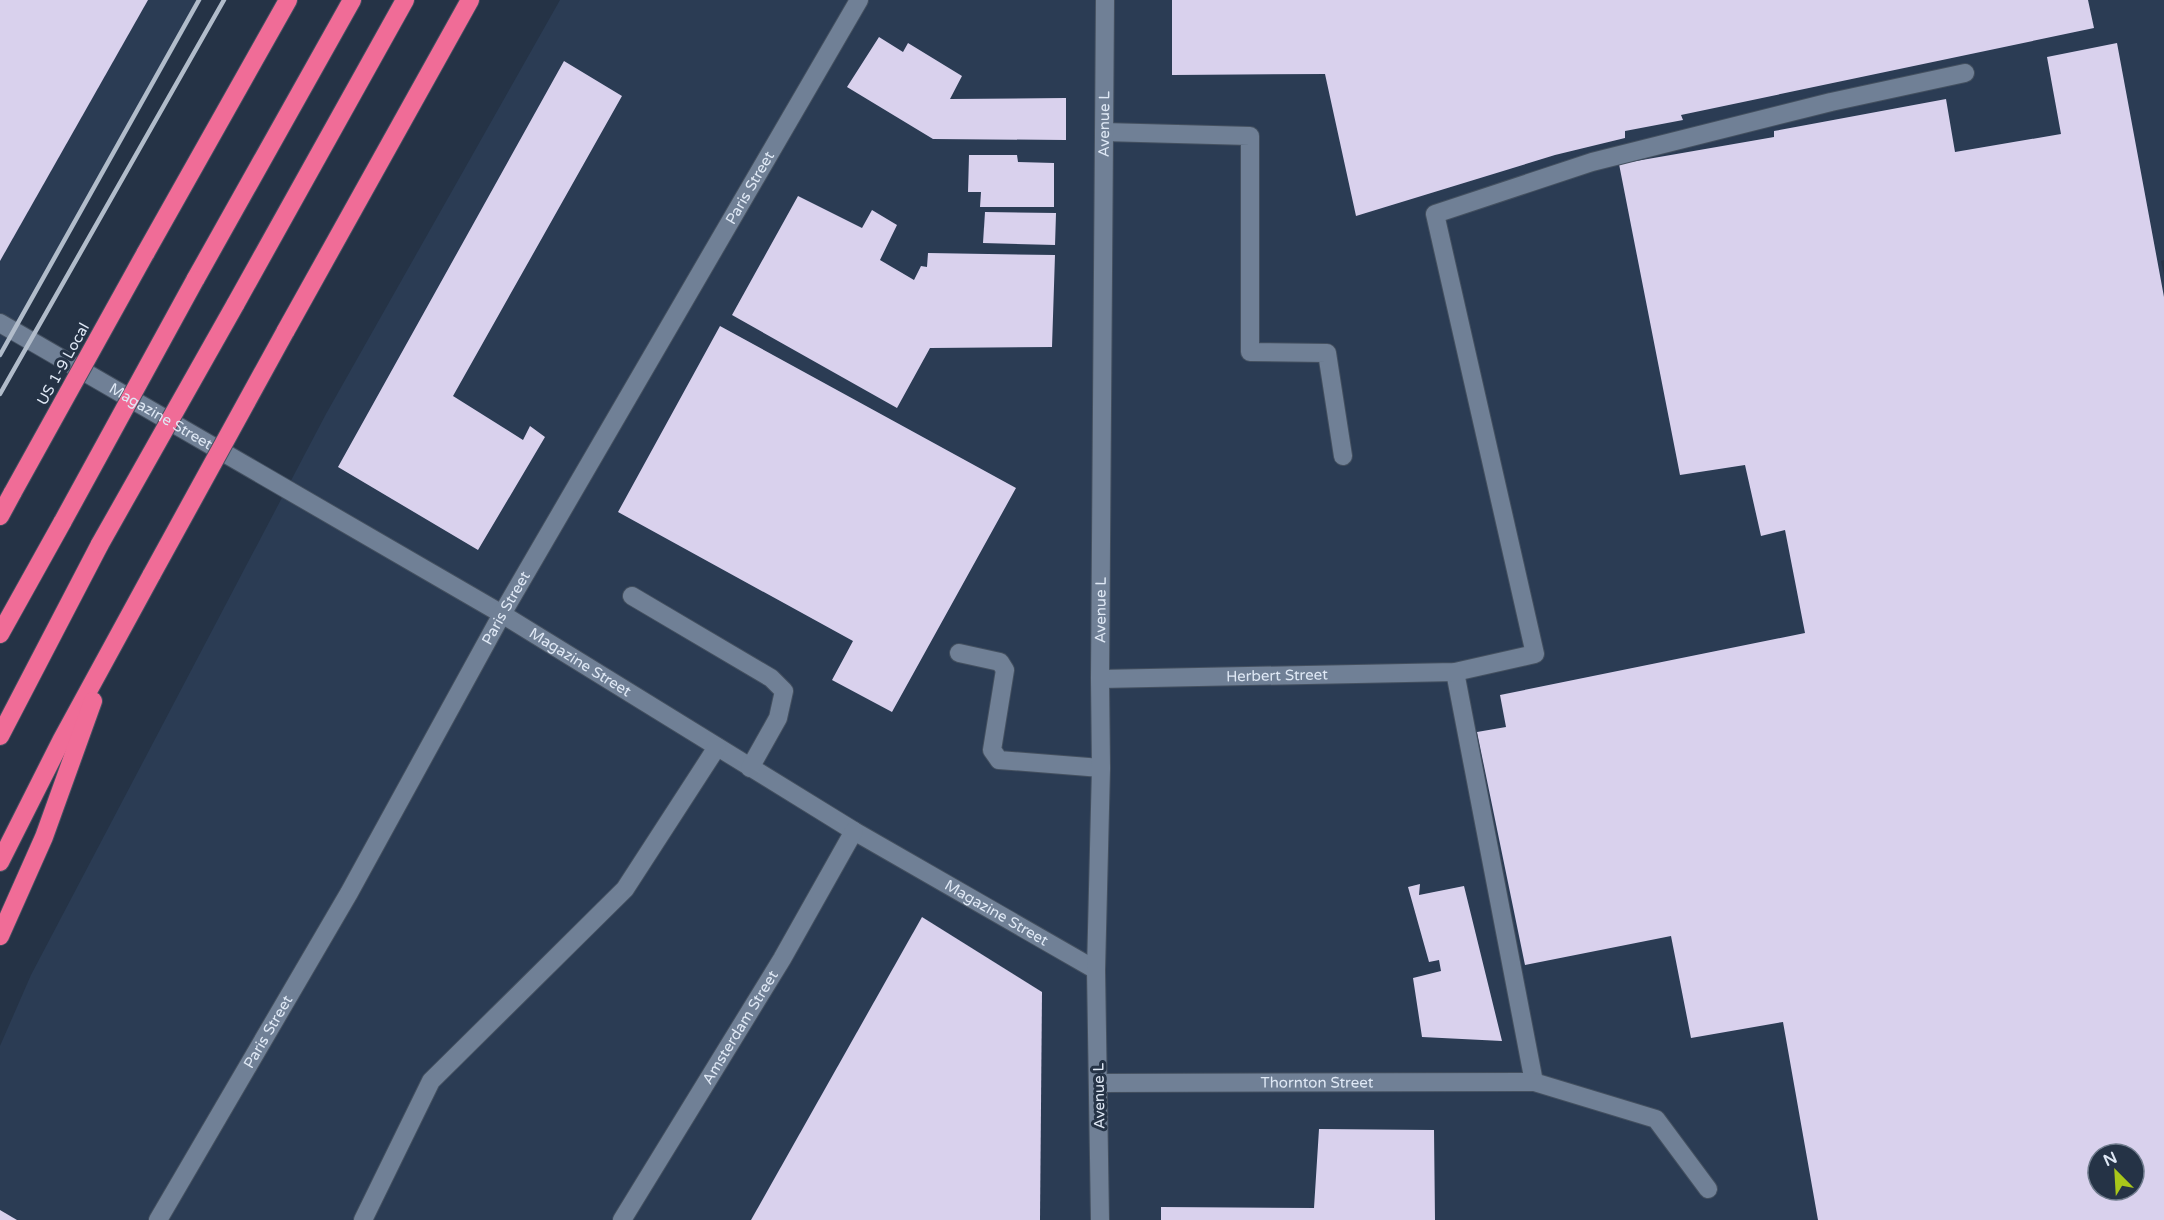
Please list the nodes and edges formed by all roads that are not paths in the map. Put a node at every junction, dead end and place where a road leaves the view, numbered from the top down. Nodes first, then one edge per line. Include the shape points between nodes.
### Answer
1 (288, 0) edge
2 (352, 0) edge
3 (405, 0) edge
4 (470, 0) edge
5 (859, 0) edge
6 (1105, 0) edge
7 (1965, 73) dead end
8 (1104, 132) junction
9 (0, 322) edge
10 (1343, 456) dead end
11 (0, 516) edge
12 (632, 596) dead end
13 (502, 614) junction
14 (0, 634) edge
15 (958, 653) dead end
16 (110, 654) junction
17 (1455, 672) junction
18 (1100, 679) junction
19 (0, 736) edge
20 (717, 747) junction
21 (750, 768) junction
22 (1101, 768) junction
23 (854, 831) junction
24 (0, 862) edge
25 (0, 936) edge
26 (1096, 970) junction
27 (1534, 1082) junction
28 (1099, 1083) junction
29 (1708, 1189) dead end
30 (158, 1220) edge
31 (363, 1220) edge
32 (622, 1220) edge
33 (1100, 1220) edge

1 - 11 highway, US 1-9 Local, bridge
2 - 14 highway, bridge
3 - 19 highway, bridge via 100,544
4 - 16 highway, bridge
5 - 13 street, Paris Street
6 - 8 street, Avenue L
7 - 17 street, Herbert Street via 1592,162 1435,214 1535,654
8 - 10 street via 1250,136 1250,352 1327,352
8 - 18 street, Avenue L
9 - 13 street, Magazine Street
12 - 21 street via 771,678 784,691 778,718
13 - 20 street, Magazine Street
13 - 30 street, Paris Street via 349,893
15 - 22 street via 1000,662 1005,670 992,750 999,760
16 - 24 highway
16 - 25 highway via 44,837
17 - 18 street, Herbert Street
17 - 27 street
18 - 22 street, Avenue L
20 - 21 street, Magazine Street
20 - 31 street via 625,889 431,1081
21 - 23 street, Magazine Street
22 - 26 street, Avenue L
23 - 26 street, Magazine Street
23 - 32 street, Amsterdam Street via 782,959
26 - 28 street, Avenue L
27 - 28 street, Thornton Street
27 - 29 street, Thornton Street via 1656,1119
28 - 33 street, Avenue L

